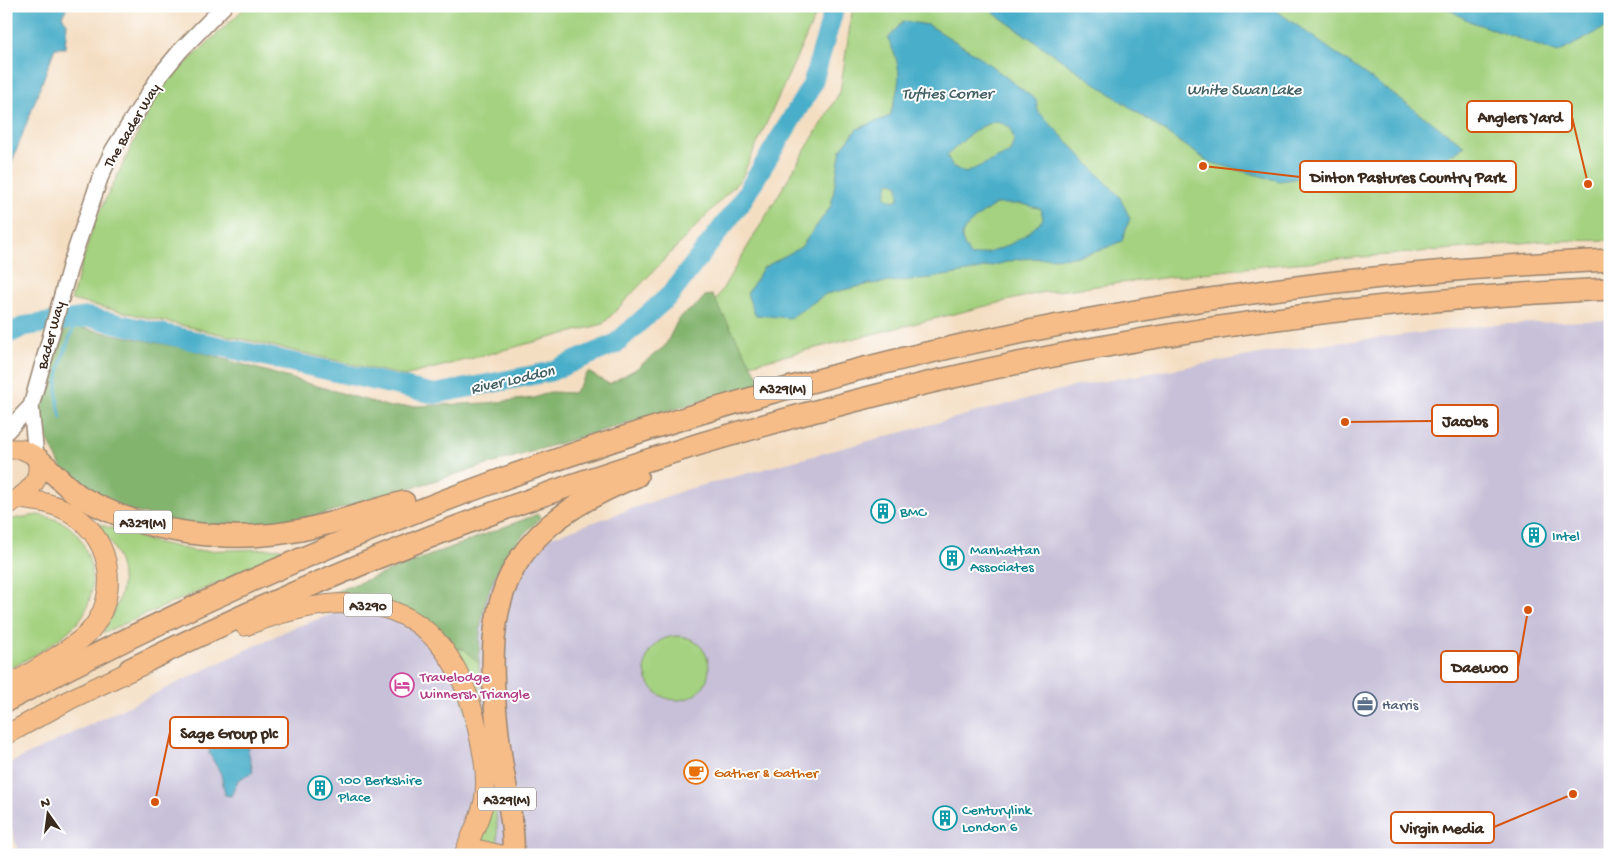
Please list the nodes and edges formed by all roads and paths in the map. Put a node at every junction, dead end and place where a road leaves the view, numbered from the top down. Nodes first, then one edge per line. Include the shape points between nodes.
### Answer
1 (224, 6) edge
2 (1610, 260) edge
3 (70, 263) joint
4 (1610, 289) edge
5 (31, 406) junction
6 (823, 408) junction
7 (6, 432) edge
8 (6, 449) edge
9 (36, 457) junction
10 (504, 476) junction
11 (12, 500) edge
12 (130, 669) junction
13 (6, 688) edge
14 (6, 701) edge
15 (6, 735) edge
16 (464, 855) edge
17 (501, 855) edge
18 (513, 855) edge

1 - 3 street, The Bader Way via 180,51 144,98 100,178
2 - 10 highway, A329(M) via 1458,269 1331,282 1191,301 1045,326 781,388
3 - 5 street, Bader Way
4 - 6 highway, A329(M) via 1314,313 1192,330 995,367
5 - 7 street, Bader Way
5 - 9 street, Bader Way
6 - 12 highway, A329(M) via 678,449 482,516 311,584
6 - 18 highway, A329(M) via 612,486 564,513 526,548 503,590 494,637 494,699
8 - 9 main road via 16,448
9 - 10 highway, A329(M) via 74,492 111,511 162,527 203,534 269,534 320,526
9 - 11 main road via 36,481
10 - 14 highway, A329(M) via 252,579 132,635
11 - 13 main road via 54,506 74,514 89,528 104,553 109,582 103,608 88,632
12 - 15 main road, A3290
12 - 16 main road, A3290 via 267,617 307,606 357,603 402,615 429,634 451,659 466,689 475,720 485,791
16 - 17 main road via 480,850

